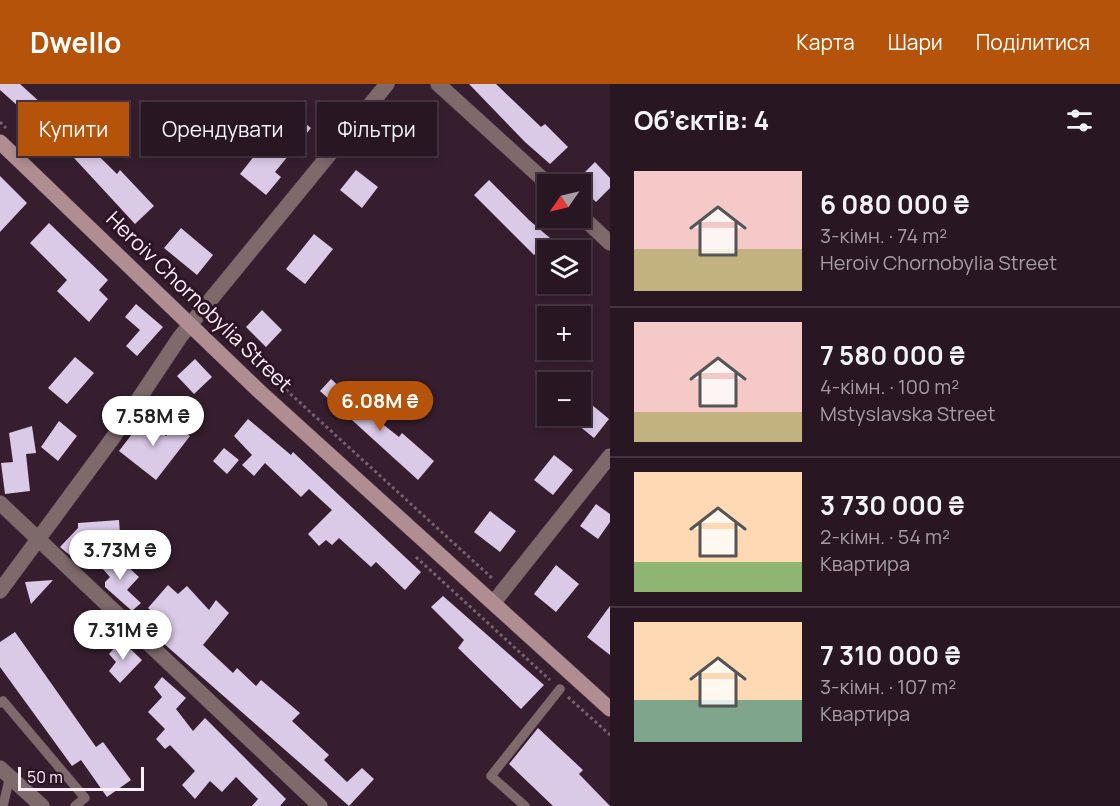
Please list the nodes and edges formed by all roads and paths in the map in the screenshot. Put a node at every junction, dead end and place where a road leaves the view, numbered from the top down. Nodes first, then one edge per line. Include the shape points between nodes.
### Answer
1 (387, 84) edge
2 (438, 84) edge
3 (0, 142) edge
4 (537, 174) edge
5 (591, 225) edge
6 (610, 243) edge
7 (191, 324) junction
8 (216, 325) dead end
9 (610, 456) edge
10 (0, 503) edge
11 (40, 541) junction
12 (504, 589) junction
13 (0, 591) edge
14 (494, 602) junction
15 (560, 689) dead end
16 (0, 703) edge
17 (610, 709) edge
18 (5, 772) edge
19 (3, 806) edge
20 (42, 806) edge
21 (75, 806) edge
22 (320, 806) edge
23 (525, 806) edge

1 - 7 street
2 - 4 street
3 - 7 main road, Heroiv Chornobylia Street
5 - 6 street
7 - 11 street
7 - 14 main road, Heroiv Chornobylia Street via 259,391
8 - 12 path
9 - 12 street
10 - 11 street
11 - 13 street
11 - 22 street
12 - 14 street
14 - 17 main road, Heroiv Chornobylia Street
15 - 23 lane via 491,776
16 - 21 lane via 3,701 85,798
18 - 19 lane
18 - 20 street

